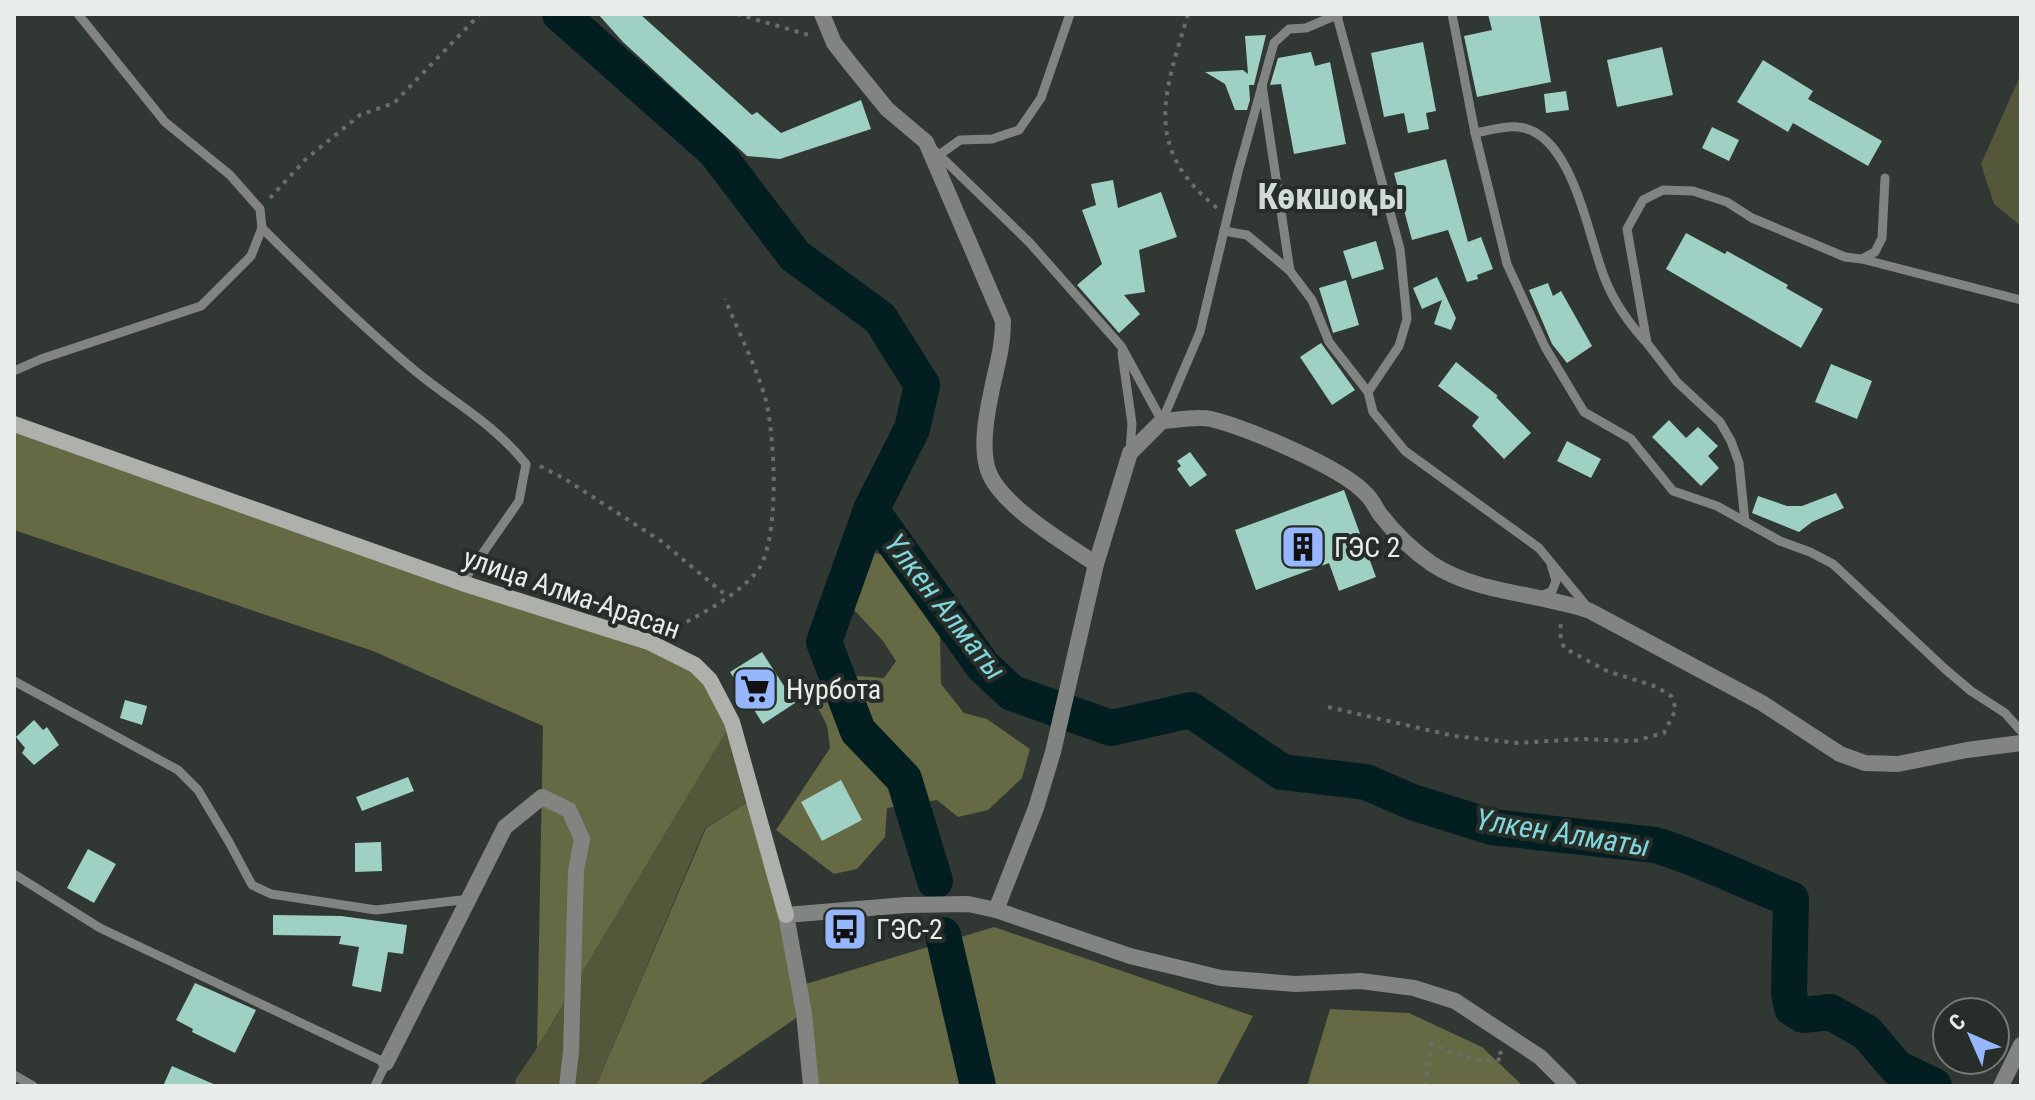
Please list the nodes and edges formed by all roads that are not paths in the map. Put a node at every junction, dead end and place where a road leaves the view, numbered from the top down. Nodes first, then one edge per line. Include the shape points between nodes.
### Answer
1 (78, 14) edge
2 (822, 14) edge
3 (1070, 14) edge
4 (1452, 14) edge
5 (1338, 15) edge
6 (1262, 85) junction
7 (1475, 133) junction
8 (926, 142) junction
9 (939, 155) junction
10 (1885, 178) dead end
11 (262, 228) junction
12 (1224, 231) junction
13 (1862, 259) junction
14 (1290, 271) junction
15 (2021, 300) edge
16 (1647, 343) junction
17 (1121, 346) junction
18 (14, 371) edge
19 (1368, 392) junction
20 (1162, 421) junction
21 (14, 424) edge
22 (1130, 453) junction
23 (1745, 522) junction
24 (1551, 562) junction
25 (1096, 564) junction
26 (462, 583) junction
27 (1541, 596) junction
28 (1590, 611) junction
29 (14, 681) edge
30 (2021, 731) edge
31 (2021, 743) edge
32 (14, 874) edge
33 (470, 899) junction
34 (996, 910) junction
35 (786, 915) junction
36 (2021, 1045) edge
37 (386, 1063) junction
38 (14, 1075) edge
39 (2004, 1079) edge
40 (33, 1086) edge
41 (375, 1086) edge
42 (567, 1086) edge
43 (811, 1086) edge
44 (1569, 1086) edge

1 - 11 lane via 165,122 230,175 260,209
2 - 8 street via 834,43 887,109
3 - 9 lane via 1041,98 1019,130 992,139 960,140
4 - 7 lane
5 - 6 lane via 1289,29 1274,43
5 - 19 lane via 1400,249 1407,319 1399,346
6 - 12 lane
6 - 14 lane
7 - 16 lane via 1517,126 1538,134 1557,153 1576,191 1605,281 1627,321
7 - 23 lane via 1507,264 1545,347 1584,412 1631,439 1673,491
8 - 9 lane
8 - 25 street via 1003,321 1003,348 986,429 989,474 1034,521
9 - 17 lane via 1029,242
10 - 13 lane via 1882,238 1875,252
11 - 18 lane via 251,256 201,306
11 - 26 lane via 362,326 470,410 526,464 519,501
12 - 14 lane via 1247,235
12 - 20 lane via 1200,332
13 - 15 lane
13 - 16 lane via 1765,224 1727,202 1693,191 1663,190 1643,200 1627,229
14 - 19 lane via 1312,300 1329,342
16 - 23 lane via 1677,382 1720,422 1731,441 1739,463
17 - 20 lane
17 - 22 lane via 1132,424
19 - 24 lane via 1373,412 1405,451
20 - 22 street
20 - 27 street via 1209,419 1341,473 1432,564 1462,579
21 - 26 main road, улица Алма-Арасан
22 - 25 street
23 - 30 lane via 1833,564 1945,669
24 - 27 lane via 1556,581 1552,591
24 - 28 lane
25 - 34 street via 1053,752
26 - 35 main road, улица Алма-Арасан via 649,642 695,665 710,680 732,722
27 - 28 street
28 - 31 street via 1762,703 1840,754 1865,763 1898,764
29 - 33 lane via 178,770 198,790 252,885 271,894 376,910
32 - 37 lane via 100,928
33 - 37 street
33 - 42 street via 505,827 542,797 569,810 582,839 576,871
34 - 35 street via 968,904 906,905
34 - 44 street via 1130,956 1221,978 1295,984 1361,981 1414,988 1455,1001 1540,1057
35 - 43 street, улица Алма-Арасан
36 - 39 street
37 - 41 lane
38 - 40 lane

